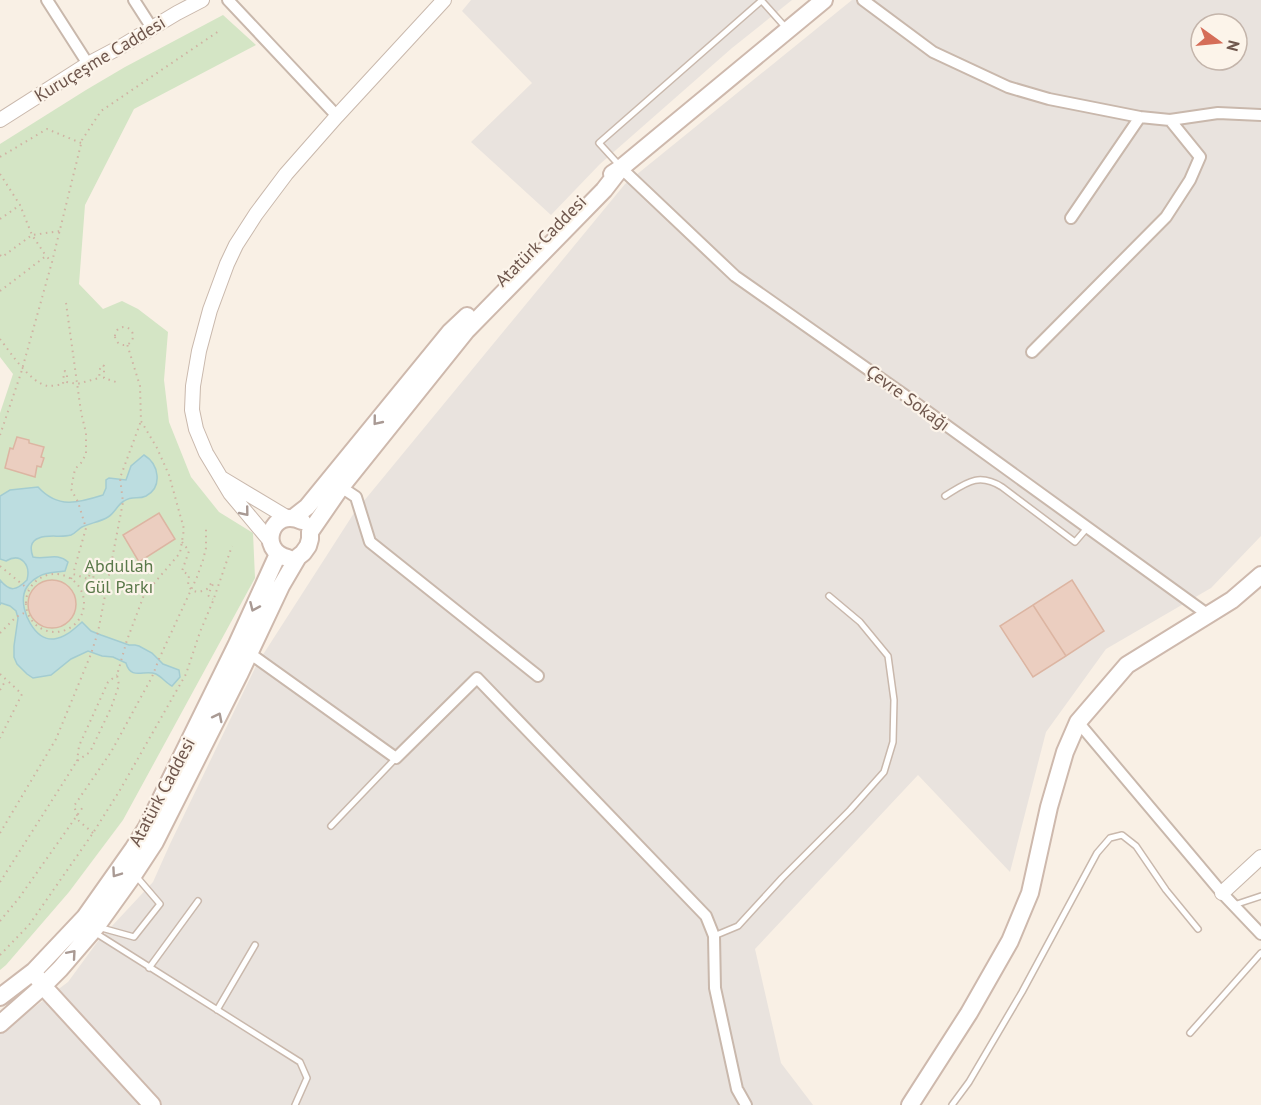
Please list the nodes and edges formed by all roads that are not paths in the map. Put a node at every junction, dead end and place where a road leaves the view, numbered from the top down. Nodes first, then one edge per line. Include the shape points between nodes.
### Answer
1 (47, 0) edge
2 (134, 0) edge
3 (202, 0) edge
4 (228, 0) edge
5 (444, 0) edge
6 (824, 0) edge
7 (863, 0) edge
8 (761, 1) edge
9 (152, 28) junction
10 (788, 30) junction
11 (87, 64) junction
12 (1261, 115) edge
13 (337, 116) junction
14 (1140, 117) junction
15 (0, 120) edge
16 (1170, 120) junction
17 (621, 168) junction
18 (1071, 218) dead end
19 (1032, 352) dead end
20 (222, 478) junction
21 (341, 487) junction
22 (945, 496) dead end
23 (291, 518) junction
24 (1087, 528) junction
25 (310, 531) junction
26 (274, 548) junction
27 (298, 557) junction
28 (1261, 575) edge
29 (829, 596) dead end
30 (1207, 615) junction
31 (243, 648) junction
32 (538, 676) dead end
33 (1078, 722) junction
34 (396, 758) junction
35 (332, 826) dead end
36 (1261, 857) edge
37 (135, 874) junction
38 (1222, 893) junction
39 (1261, 896) edge
40 (198, 902) dead end
41 (1234, 905) junction
42 (1198, 928) dead end
43 (94, 929) junction
44 (1261, 934) edge
45 (714, 936) junction
46 (255, 945) dead end
47 (1261, 952) edge
48 (150, 968) junction
49 (34, 971) junction
50 (43, 986) junction
51 (0, 997) edge
52 (217, 1010) junction
53 (0, 1024) edge
54 (1190, 1033) dead end
55 (152, 1105) edge
56 (295, 1105) edge
57 (746, 1105) edge
58 (910, 1105) edge
59 (952, 1105) edge

1 - 11 street
2 - 9 street
3 - 9 street, Kuruçeşme Caddesi
4 - 13 street
5 - 13 street
6 - 10 main road, Atatürk Caddesi
7 - 14 street via 933,52 1008,87
8 - 10 lane
8 - 17 lane via 599,143
9 - 11 street, Kuruçeşme Caddesi
10 - 17 main road, Atatürk Caddesi
11 - 15 street, Kuruçeşme Caddesi
12 - 16 street via 1218,113
13 - 20 street via 256,214 236,245 210,310 192,386 192,410 206,453
14 - 16 street
14 - 18 street
16 - 19 street via 1200,157 1190,180 1166,217
17 - 21 main road via 466,331
17 -> 23 main road, Atatürk Caddesi via 599,182 450,332 307,507
17 - 24 street, Çevre Sokağı via 735,276
20 - 23 street
20 -> 26 street
21 - 25 main road
21 - 32 street via 356,497 370,542
22 - 24 lane via 968,481 991,481 1075,542
23 - 25 main road via 301,520
23 - 26 main road via 273,527
24 - 30 street, Çevre Sokağı
25 - 27 main road via 308,546
26 - 27 main road via 284,557
26 -> 31 main road, Atatürk Caddesi
27 - 31 main road
28 - 30 main road
29 - 45 lane via 861,622 888,656 894,700 893,742 884,772 738,926
30 - 33 main road via 1127,665
31 - 34 street
37 -> 31 main road via 154,842
31 -> 49 main road, Atatürk Caddesi via 133,849 85,917
33 - 38 street
33 - 58 main road via 1048,807 1030,893 1010,941
34 - 35 lane
34 - 45 street via 477,678 706,916
36 - 38 street
37 - 43 main road
37 - 43 lane via 160,904 134,937
38 - 41 street
39 - 41 lane
40 - 48 lane
41 - 44 street
42 - 59 lane via 1136,846 1122,835 1110,838 1097,853 1022,992
43 - 48 lane
50 -> 43 main road
45 - 57 street via 715,988 737,1089
46 - 52 lane
47 - 54 lane
48 - 52 lane
49 - 50 main road
49 - 51 main road, Atatürk Caddesi
50 - 53 main road
50 - 55 main road
52 - 56 lane via 300,1062 307,1078

